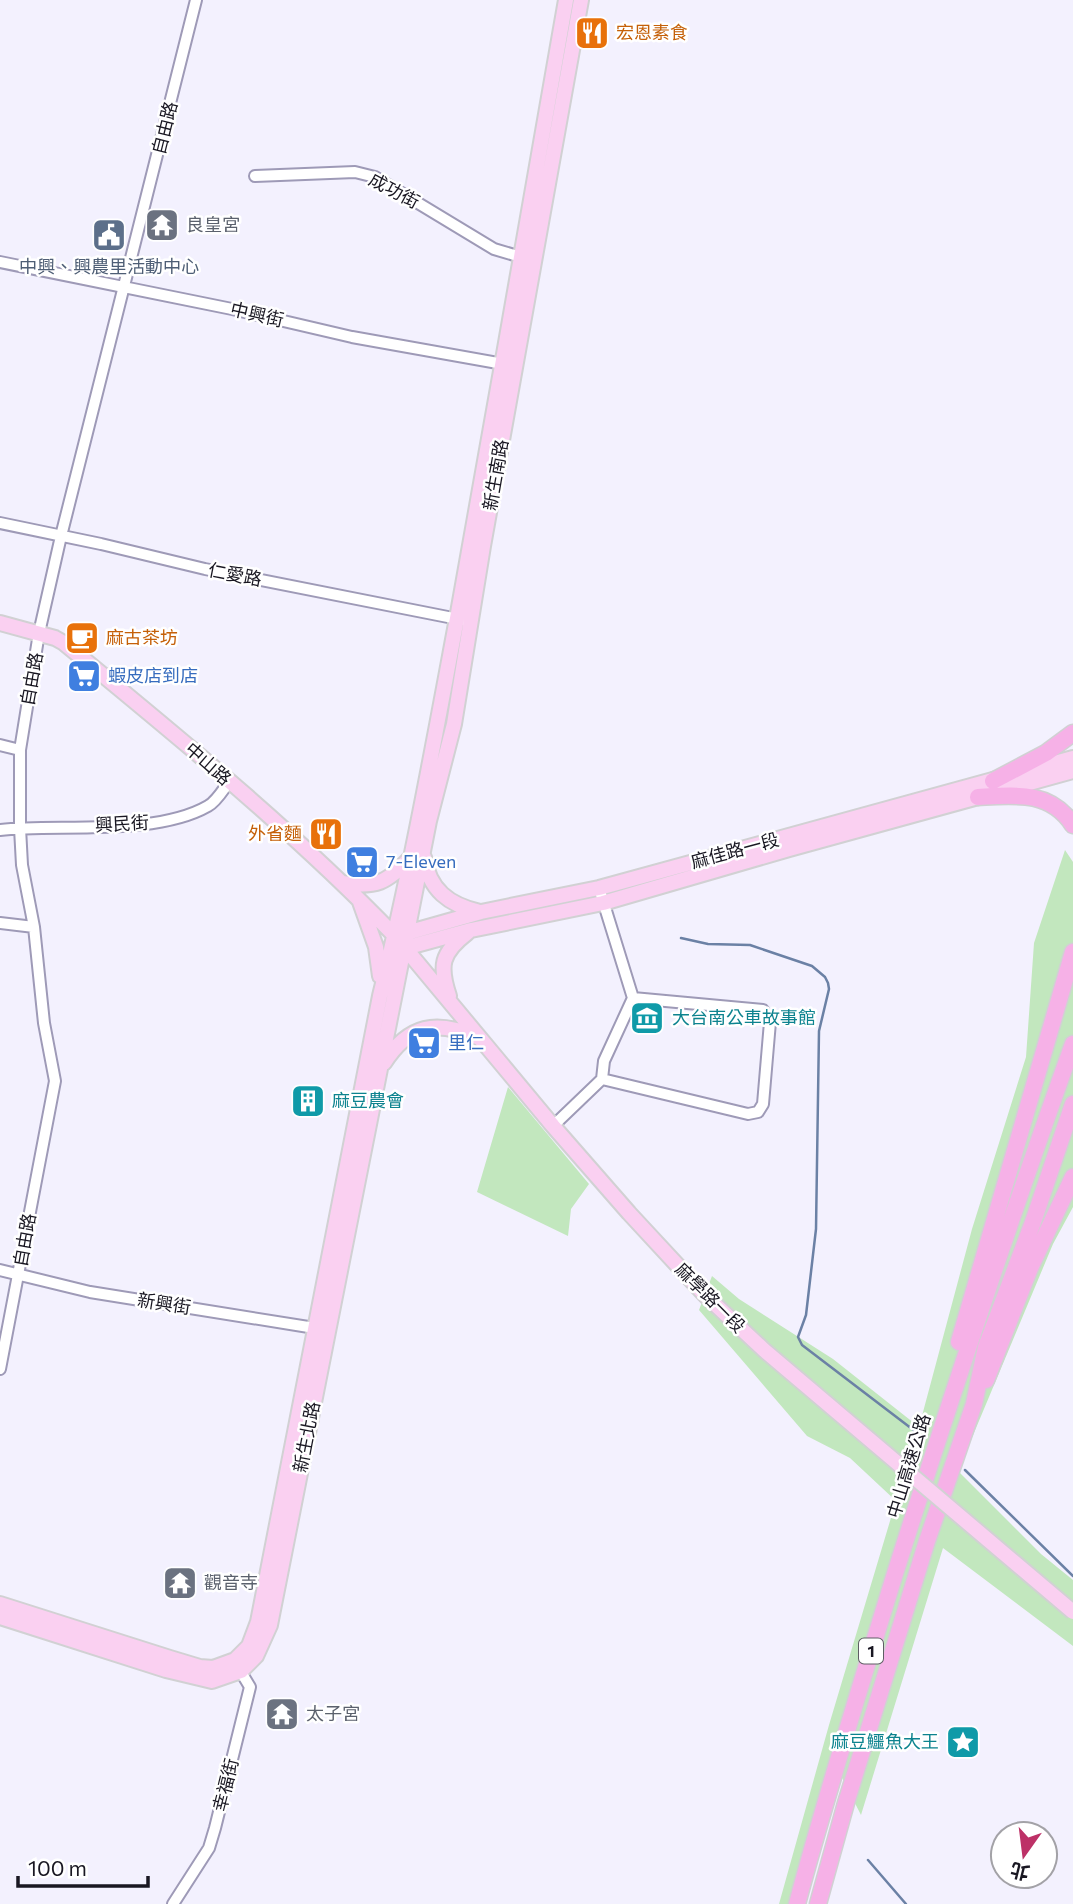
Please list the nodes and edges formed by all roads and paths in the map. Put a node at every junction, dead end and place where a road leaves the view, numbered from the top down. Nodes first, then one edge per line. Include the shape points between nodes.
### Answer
1 (197, 0) edge
2 (574, 0) edge
3 (254, 176) dead end
4 (521, 257) junction
5 (0, 262) edge
6 (124, 288) junction
7 (508, 365) junction
8 (0, 523) edge
9 (61, 536) junction
10 (464, 620) junction
11 (0, 624) edge
12 (39, 633) junction
13 (1073, 733) edge
14 (0, 745) edge
15 (20, 750) junction
16 (1073, 758) edge
17 (1073, 771) edge
18 (993, 781) junction
19 (229, 782) junction
20 (978, 797) junction
21 (1073, 825) edge
22 (20, 828) junction
23 (0, 830) edge
24 (417, 855) junction
25 (342, 883) junction
26 (599, 888) junction
27 (358, 897) junction
28 (603, 903) junction
29 (481, 912) junction
30 (0, 923) edge
31 (34, 928) junction
32 (471, 930) junction
33 (402, 934) junction
34 (405, 948) junction
35 (1073, 952) edge
36 (380, 996) junction
37 (633, 998) junction
38 (450, 1001) junction
39 (480, 1038) junction
40 (1073, 1044) edge
41 (380, 1070) junction
42 (602, 1079) junction
43 (1073, 1104) edge
44 (553, 1126) junction
45 (1073, 1177) edge
46 (0, 1270) edge
47 (18, 1275) junction
48 (322, 1330) junction
49 (0, 1369) edge
50 (950, 1400) junction
51 (974, 1404) junction
52 (0, 1604) edge
53 (1073, 1612) edge
54 (0, 1617) edge
55 (238, 1666) junction
56 (173, 1904) edge
57 (797, 1904) edge
58 (818, 1904) edge

1 - 6 street, 自由路
2 - 4 main road, 新生南路
2 - 7 main road, 新生南路
3 - 4 street, 成功街 via 355,172 375,177 494,249
4 - 7 main road, 新生南路
5 - 6 street, 中興街
6 - 7 street, 中興街
6 - 9 street, 自由路
7 - 10 main road, 新生南路
8 - 9 street, 仁愛路
9 - 10 street, 仁愛路
9 - 12 street, 自由路
10 - 24 main road, 新生南路
11 - 12 main road, 中山路
12 - 15 street, 自由路
12 - 19 main road, 中山路 via 64,643
13 - 18 highway
14 - 15 street
15 - 22 street, 自由路
16 - 18 main road, 麻佳路一段
17 - 20 main road, 麻佳路一段
18 - 26 main road, 麻佳路一段
19 - 22 street, 興民街 via 209,806 171,821
19 - 25 main road, 中山路
20 - 21 highway via 1028,795 1045,801
20 - 28 main road, 麻佳路一段
22 - 23 street, 興民街
22 - 31 street, 自由路
24 - 25 main road via 381,883
24 - 29 main road via 436,887 459,907
24 - 33 main road, 新生南路
25 - 27 main road, 中山路
26 - 28 street
26 - 29 main road, 麻佳路一段
27 - 33 main road, 中山路
27 - 36 main road via 378,956
28 - 32 main road, 麻佳路一段
28 - 37 street
29 - 33 main road, 麻佳路一段
30 - 31 street
31 - 47 street, 自由路 via 55,1081
32 - 34 main road, 麻佳路一段
32 - 38 main road via 443,961
33 - 34 main road, 新生南路
33 - 36 main road, 新生北路
34 - 38 main road, 麻學路一段
34 - 41 main road, 新生北路
35 - 50 highway via 971,1295 954,1358
36 - 48 main road, 新生北路
37 - 42 street via 604,1061
37 - 42 street via 763,1010 770,1022 763,1104 758,1112 748,1114
38 - 39 main road, 麻學路一段
39 - 41 main road via 460,1030 419,1029 393,1049
39 - 44 main road, 麻學路一段
40 - 50 highway, 中山高速公路 / 1
41 - 48 main road, 新生北路
42 - 44 street
43 - 51 highway, 1 via 986,1347
44 - 53 main road, 麻學路一段, bridge via 705,1295
45 - 51 highway
46 - 47 street, 新興街
47 - 48 street, 新興街 via 90,1293
47 - 49 street, 自由路
48 - 55 main road, 新生北路 via 270,1625 256,1656
50 - 57 highway, 中山高速公路 / 1
51 - 58 highway, 1 via 927,1541
52 - 55 main road via 200,1667
54 - 55 main road via 200,1680 212,1681
55 - 56 street, 幸福街 via 250,1687 215,1828 209,1848

